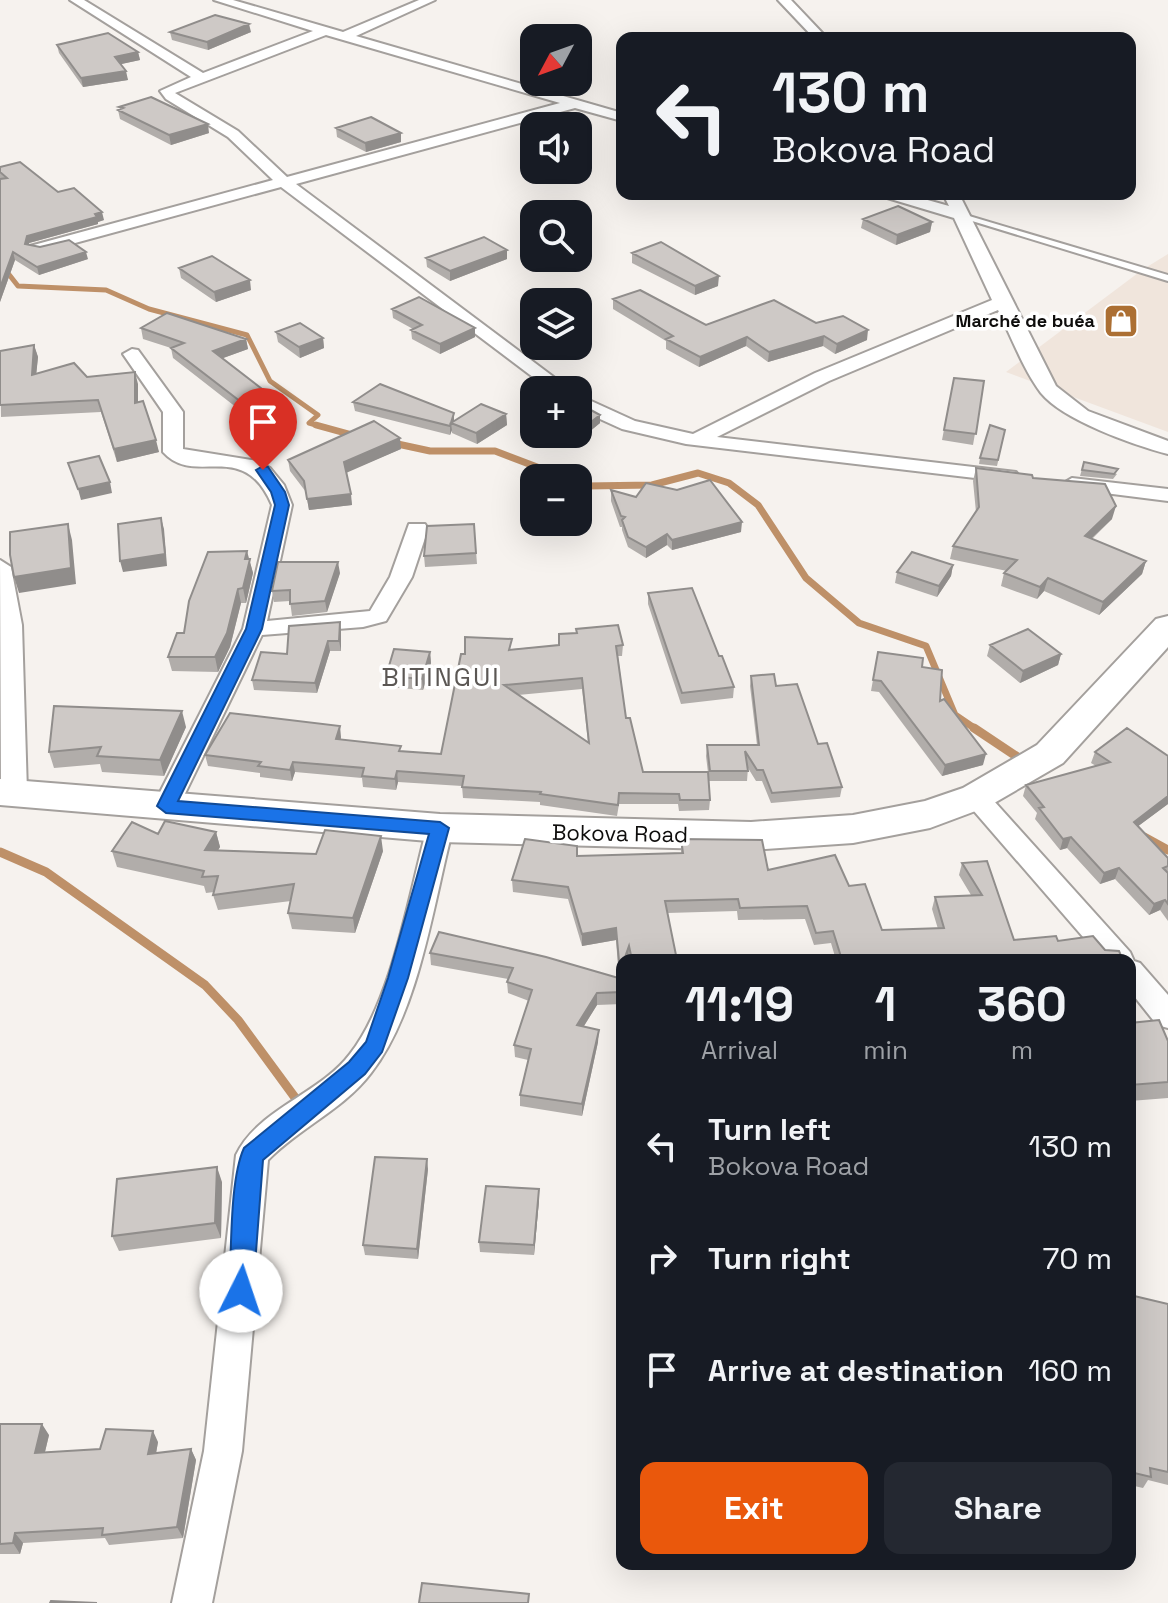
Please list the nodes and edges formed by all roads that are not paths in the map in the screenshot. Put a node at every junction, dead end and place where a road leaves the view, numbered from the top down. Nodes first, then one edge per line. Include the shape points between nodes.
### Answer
1 (76, 0) edge
2 (220, 0) edge
3 (429, 0) edge
4 (784, 0) edge
5 (325, 31) junction
6 (815, 32) edge
7 (344, 36) junction
8 (199, 76) junction
9 (577, 103) junction
10 (616, 115) edge
11 (284, 182) junction
12 (910, 200) edge
13 (954, 200) edge
14 (962, 215) junction
15 (36, 249) edge
16 (1168, 278) edge
17 (1002, 302) junction
18 (132, 354) dead end
19 (543, 376) edge
20 (592, 408) edge
21 (698, 439) junction
22 (1168, 448) edge
23 (1168, 495) edge
24 (417, 529) dead end
25 (0, 567) edge
26 (1168, 626) edge
27 (254, 629) junction
28 (7, 792) edge
29 (976, 797) junction
30 (166, 806) junction
31 (440, 828) junction
32 (1115, 954) edge
33 (1136, 978) edge
34 (1168, 1016) edge
35 (192, 1603) edge

1 - 8 street
2 - 5 street
3 - 7 street
4 - 6 street
5 - 7 street
5 - 8 street
7 - 9 street
8 - 11 street via 167,91 233,134
9 - 10 street
9 - 11 street
11 - 15 street
11 - 19 street
12 - 14 street
13 - 14 street
14 - 16 lane
14 - 17 street
17 - 21 street via 822,377
17 - 22 street via 1048,389 1063,404
18 - 27 street via 173,412 173,452 241,461 263,470 278,492 282,505
20 - 21 street via 621,423
21 - 23 street
24 - 27 street via 401,577 378,616
25 - 28 street via 11,625
26 - 29 street, Bokova Road via 1050,754
27 - 30 street
28 - 30 street, Bokova Road
29 - 31 street, Bokova Road via 930,814 853,829 751,836
29 - 32 street
30 - 31 street, Bokova Road
31 - 35 street via 375,1046 357,1068 252,1155 223,1451
33 - 34 street

